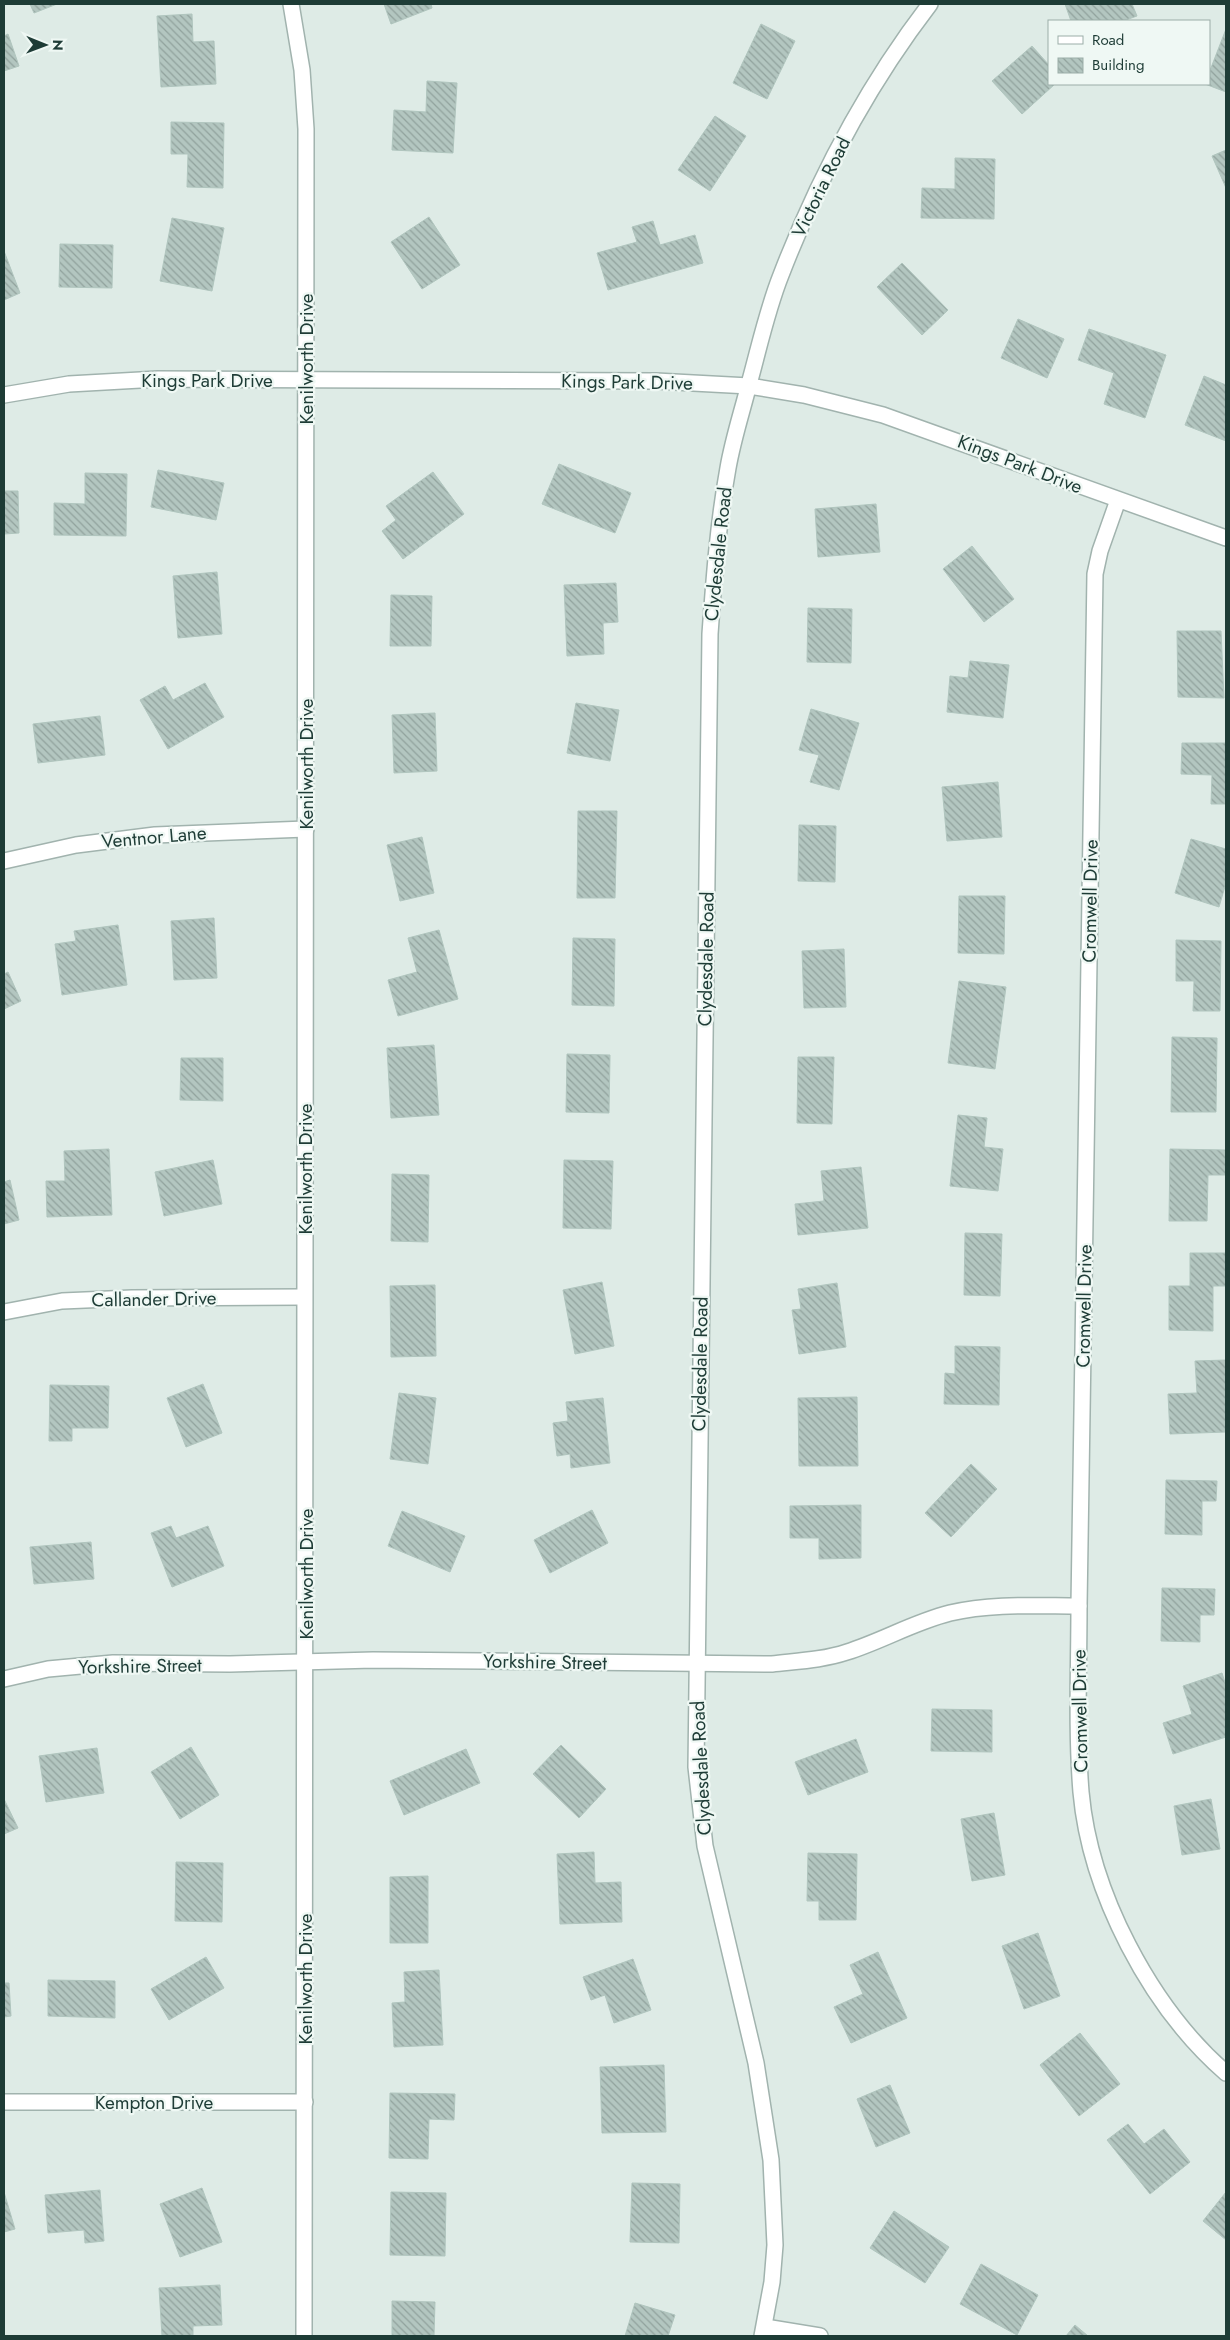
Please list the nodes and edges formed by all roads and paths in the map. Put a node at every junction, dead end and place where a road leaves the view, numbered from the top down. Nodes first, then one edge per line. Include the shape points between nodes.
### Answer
1 (291, 4) edge
2 (930, 4) edge
3 (306, 380) junction
4 (749, 386) junction
5 (4, 395) edge
6 (1118, 500) junction
7 (1226, 538) edge
8 (306, 829) junction
9 (4, 861) edge
10 (304, 1297) junction
11 (4, 1312) edge
12 (1079, 1606) junction
13 (306, 1662) junction
14 (696, 1664) junction
15 (4, 1679) edge
16 (1226, 2073) edge
17 (4, 2102) edge
18 (305, 2102) junction
19 (763, 2332) edge
20 (304, 2336) edge
21 (820, 2336) edge

1 - 3 street, Kenilworth Drive via 302,70 306,130
2 - 4 street, Victoria Road via 877,81 839,146 808,210 780,276
3 - 4 street, Kings Park Drive via 656,381
3 - 5 street, Kings Park Drive via 128,381 69,384
3 - 8 street, Kenilworth Drive
4 - 6 street, Kings Park Drive via 804,395 883,415
4 - 14 street, Clydesdale Road via 728,469 710,634
6 - 7 street, Kings Park Drive
6 - 12 street, Cromwell Drive via 1095,574
8 - 9 street, Ventnor Lane via 155,835 76,845
8 - 10 street, Kenilworth Drive
10 - 11 street, Callander Drive via 80,1301
10 - 13 street, Kenilworth Drive
12 - 14 street, Yorkshire Street via 989,1607 950,1613 848,1652 819,1659 772,1664
12 - 16 street, Cromwell Drive via 1081,1792 1092,1852 1115,1917 1150,1985 1174,2017
13 - 14 street, Yorkshire Street
13 - 15 street, Yorkshire Street via 113,1663 48,1669
13 - 18 street, Kenilworth Drive
14 - 19 street, Clydesdale Road via 696,1767 705,1846 756,2064 771,2160 774,2245 772,2282
17 - 18 street, Kempton Drive
18 - 20 street, Kenilworth Drive
19 - 21 street

